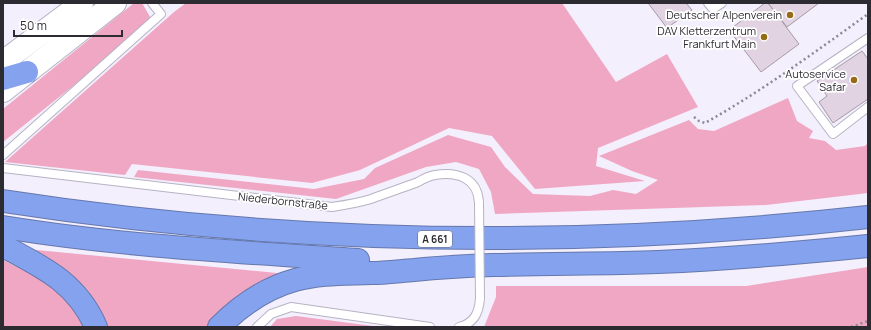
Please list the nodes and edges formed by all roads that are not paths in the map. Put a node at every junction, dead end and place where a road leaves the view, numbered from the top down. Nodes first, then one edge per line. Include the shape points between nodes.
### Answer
1 (82, 3) edge
2 (115, 3) edge
3 (152, 3) edge
4 (708, 3) edge
5 (722, 3) edge
6 (868, 38) edge
7 (3, 62) edge
8 (27, 72) junction
9 (3, 79) edge
10 (3, 91) edge
11 (868, 107) edge
12 (3, 155) edge
13 (3, 168) edge
14 (3, 201) edge
15 (868, 217) edge
16 (3, 227) edge
17 (3, 246) edge
18 (868, 246) edge
19 (451, 266) junction
20 (96, 327) edge
21 (219, 327) edge
22 (257, 327) edge
23 (430, 327) edge
24 (459, 327) edge

1 - 7 main road
2 - 8 main road
3 - 12 lane via 161,14
4 - 5 lane via 712,9
6 - 11 lane via 797,86 833,134
8 - 9 highway via 14,78
8 - 10 main road
13 - 24 lane, Niederbornstraße, bridge via 332,207 370,200 434,175 461,176 476,186 479,193 480,298 476,317
14 - 15 highway, A 661 via 112,216 231,227 444,239 646,236 768,228
16 - 19 highway via 109,241
17 - 20 highway via 61,280 82,301
18 - 19 highway via 658,262
19 - 21 highway via 373,273 333,273 294,280 258,296
22 - 23 lane via 271,314 291,307

